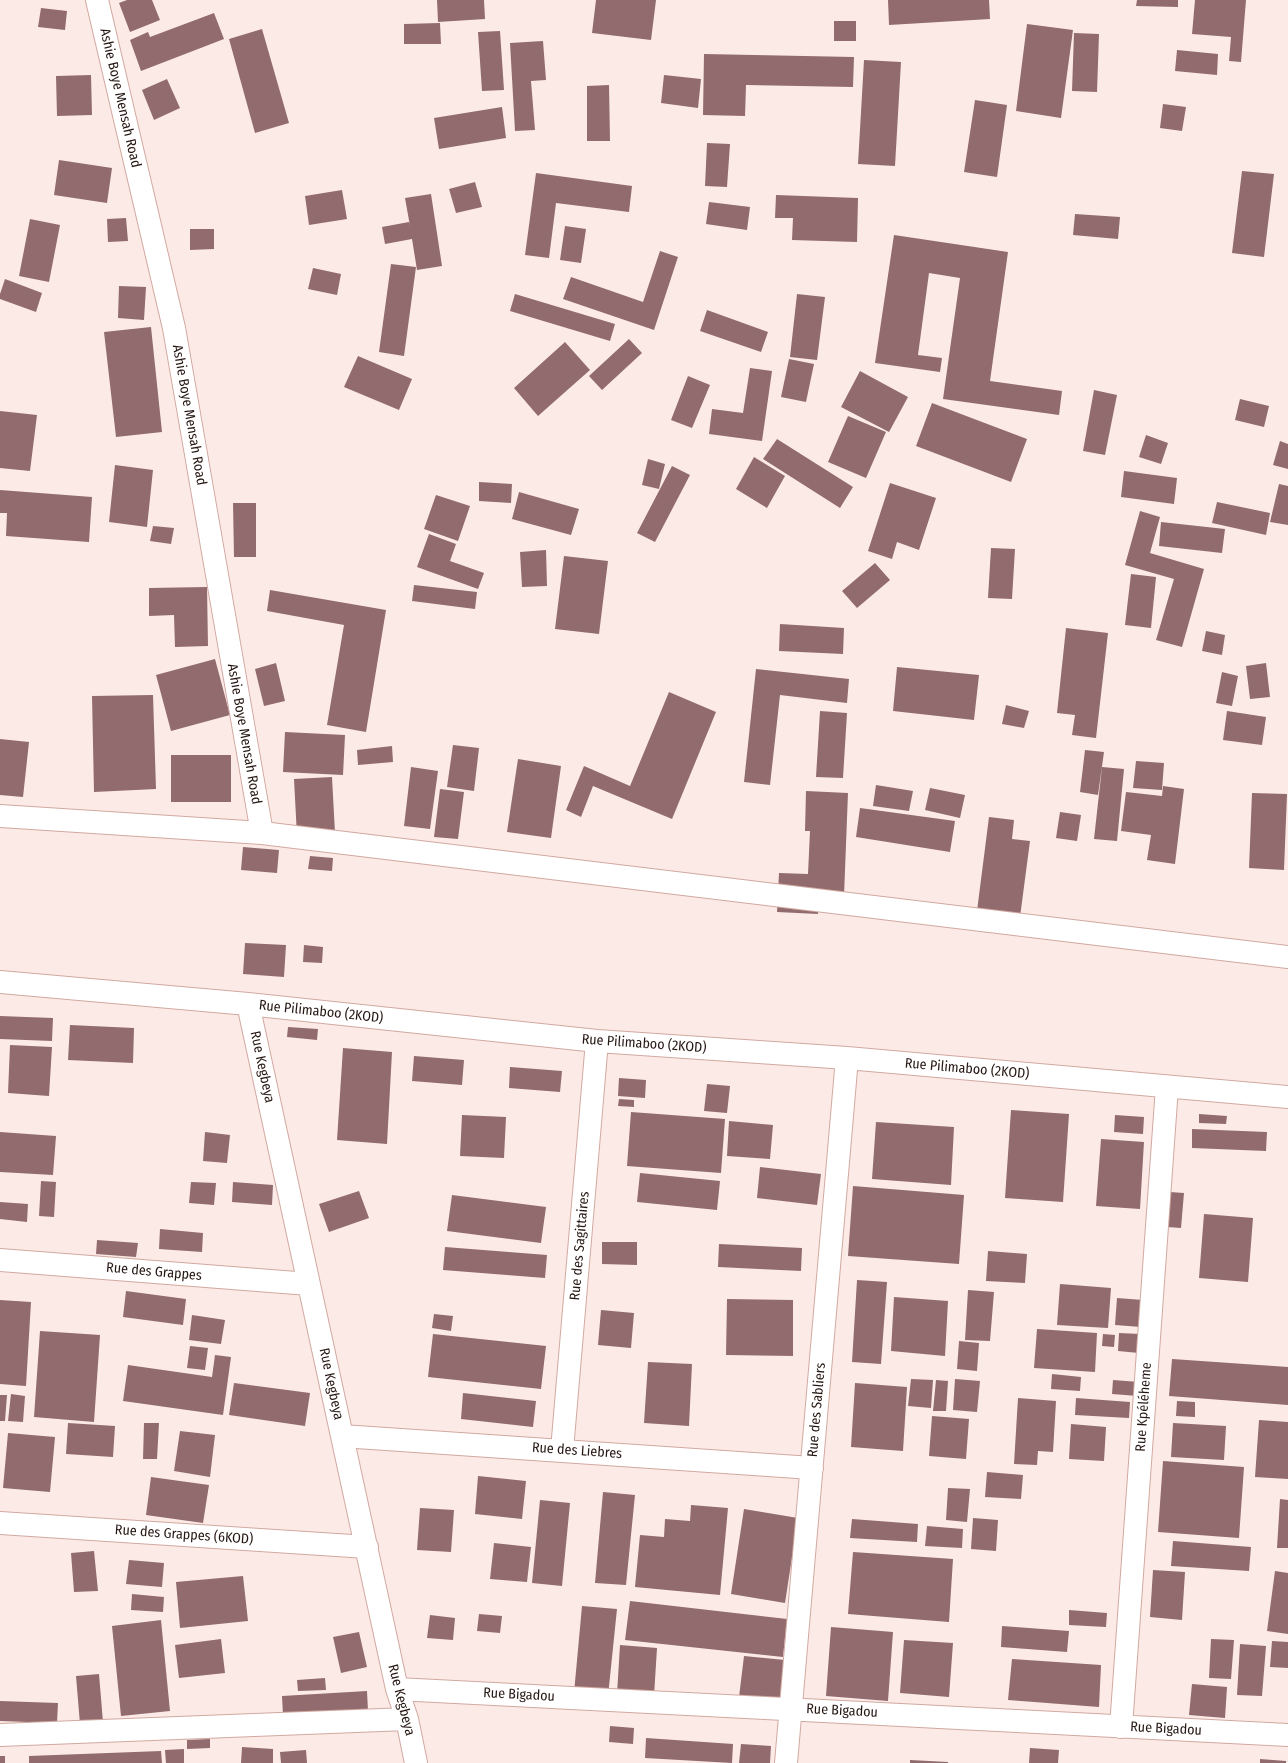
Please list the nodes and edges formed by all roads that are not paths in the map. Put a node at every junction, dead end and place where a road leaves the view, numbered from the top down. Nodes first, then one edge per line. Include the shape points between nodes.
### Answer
1 (97, 0) edge
2 (0, 816) edge
3 (262, 833) junction
4 (1288, 957) edge
5 (0, 982) edge
6 (248, 1004) junction
7 (597, 1041) junction
8 (847, 1058) junction
9 (1167, 1087) junction
10 (1288, 1097) edge
11 (0, 1260) edge
12 (309, 1284) junction
13 (342, 1436) junction
14 (562, 1450) junction
15 (812, 1468) junction
16 (0, 1523) edge
17 (367, 1547) junction
18 (397, 1689) junction
19 (791, 1708) junction
20 (407, 1719) junction
21 (1121, 1727) junction
22 (1288, 1735) edge
23 (0, 1736) edge
24 (416, 1763) edge
25 (786, 1763) edge

1 - 3 street, Ashie Boye Mensah Road via 174,328
2 - 3 street
3 - 4 street
5 - 6 street, Rue Pilimaboo (2KOD)
6 - 7 street, Rue Pilimaboo (2KOD)
6 - 12 street, Rue Kegbeya
7 - 8 street, Rue Pilimaboo (2KOD)
7 - 14 street, Rue des Sagittaires
8 - 9 street, Rue Pilimaboo (2KOD)
8 - 15 street, Rue des Sabliers
9 - 10 street, Rue Pilimaboo (2KOD)
9 - 21 street, Rue Kpéléheme
11 - 12 street, Rue des Grappes
12 - 13 street, Rue Kegbeya
13 - 14 street, Rue des Liebres
13 - 17 street, Rue Kegbeya
14 - 15 street, Rue des Liebres
15 - 19 street, Rue des Sabliers
16 - 17 street, Rue des Grappes (6KOD)
17 - 18 street, Rue Kegbeya
18 - 19 street, Rue Bigadou
18 - 20 street, Rue Kegbeya
19 - 21 street, Rue Bigadou
19 - 25 street, Rue des Sabliers
20 - 23 street
20 - 24 street, Rue Kegbeya
21 - 22 street, Rue Bigadou

